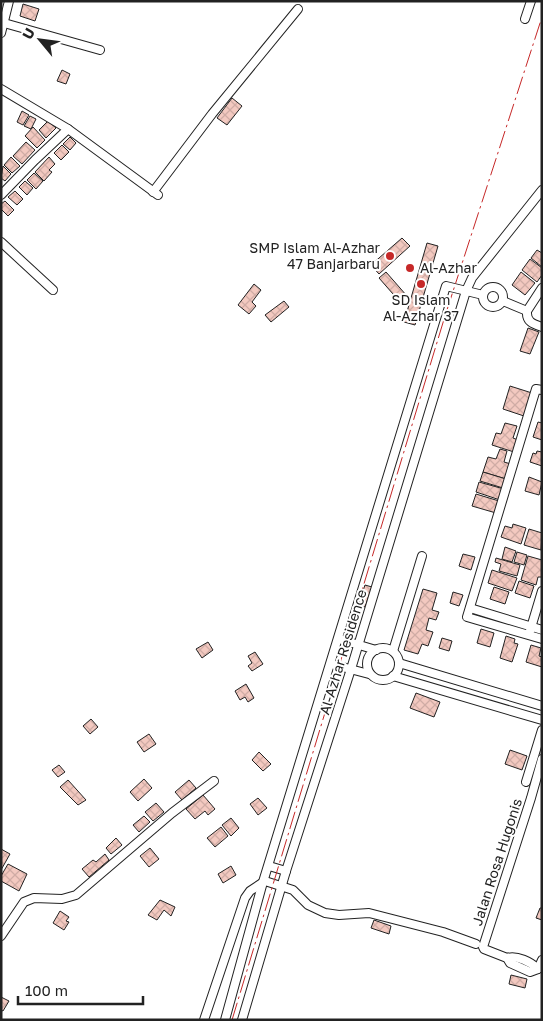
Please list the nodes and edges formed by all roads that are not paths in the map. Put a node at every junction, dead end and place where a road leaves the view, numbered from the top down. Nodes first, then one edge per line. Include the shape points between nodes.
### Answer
1 (9, 1) edge
2 (531, 1) edge
3 (298, 9) dead end
4 (525, 19) dead end
5 (4, 23) junction
6 (1, 34) edge
7 (100, 50) dead end
8 (1, 89) edge
9 (68, 129) junction
10 (542, 190) edge
11 (1, 195) edge
12 (1, 242) edge
13 (542, 288) edge
14 (53, 290) dead end
15 (466, 291) junction
16 (483, 295) junction
17 (503, 301) junction
18 (527, 311) junction
19 (542, 327) edge
20 (542, 390) edge
21 (533, 400) junction
22 (542, 402) edge
23 (422, 556) dead end
24 (542, 591) edge
25 (470, 608) junction
26 (531, 627) junction
27 (542, 630) edge
28 (528, 635) junction
29 (339, 639) junction
30 (542, 639) edge
31 (358, 645) junction
32 (376, 650) junction
33 (392, 651) junction
34 (398, 663) junction
35 (331, 664) junction
36 (352, 669) junction
37 (424, 670) junction
38 (370, 674) junction
39 (393, 676) junction
40 (420, 684) junction
41 (542, 706) edge
42 (542, 713) edge
43 (542, 720) edge
44 (542, 730) edge
45 (542, 759) edge
46 (214, 781) dead end
47 (526, 782) dead end
48 (268, 866) junction
49 (286, 871) junction
50 (264, 882) junction
51 (282, 886) junction
52 (1, 936) edge
53 (476, 944) dead end
54 (542, 960) edge
55 (204, 1020) edge
56 (224, 1020) edge
57 (242, 1020) edge

1 - 5 street
2 - 4 street
3 - 9 street via 212,114 156,193
5 - 6 street
5 - 7 street
8 - 9 street
9 - 11 street
10 - 15 street, Al-Azhar Residence via 472,278
12 - 14 street
13 - 18 street
15 - 16 street
15 - 29 street, Al-Azhar Residence via 446,286
15 - 31 street, Al-Azhar Residence
16 - 17 street via 490,307 499,306
16 - 17 street via 490,288 496,288 503,294
17 - 18 street
18 - 19 street via 528,320
20 - 21 street via 536,389
21 - 22 street
21 - 25 street
23 - 33 street
24 - 26 street
25 - 26 street
25 - 28 street via 467,617
26 - 27 street
26 - 28 street
28 - 30 street
29 - 31 street
29 - 35 street, Al-Azhar Residence
31 - 32 street
31 - 36 street, Al-Azhar Residence
32 - 33 street via 385,648
32 - 38 street via 367,660
33 - 34 street
34 - 37 street
34 - 39 street via 398,670
35 - 36 street
35 - 48 street, Al-Azhar Residence
36 - 38 street
36 - 49 street, Al-Azhar Residence
37 - 40 street
37 - 41 street
38 - 39 street via 383,681
39 - 40 street
40 - 43 street
42 - 43 street
44 - 47 street, Jalan Rosa Hugonis
45 - 54 street, Jalan Rosa Hugonis via 483,944 484,949 530,972 538,969
46 - 52 street via 76,895 62,899 34,898 24,902
48 - 49 street
48 - 50 street, Al-Azhar Residence
49 - 51 street, Al-Azhar Residence
50 - 51 street
50 - 55 street via 245,898
50 - 56 street, Al-Azhar Residence
51 - 53 street via 325,913 369,913
51 - 57 street, Al-Azhar Residence

